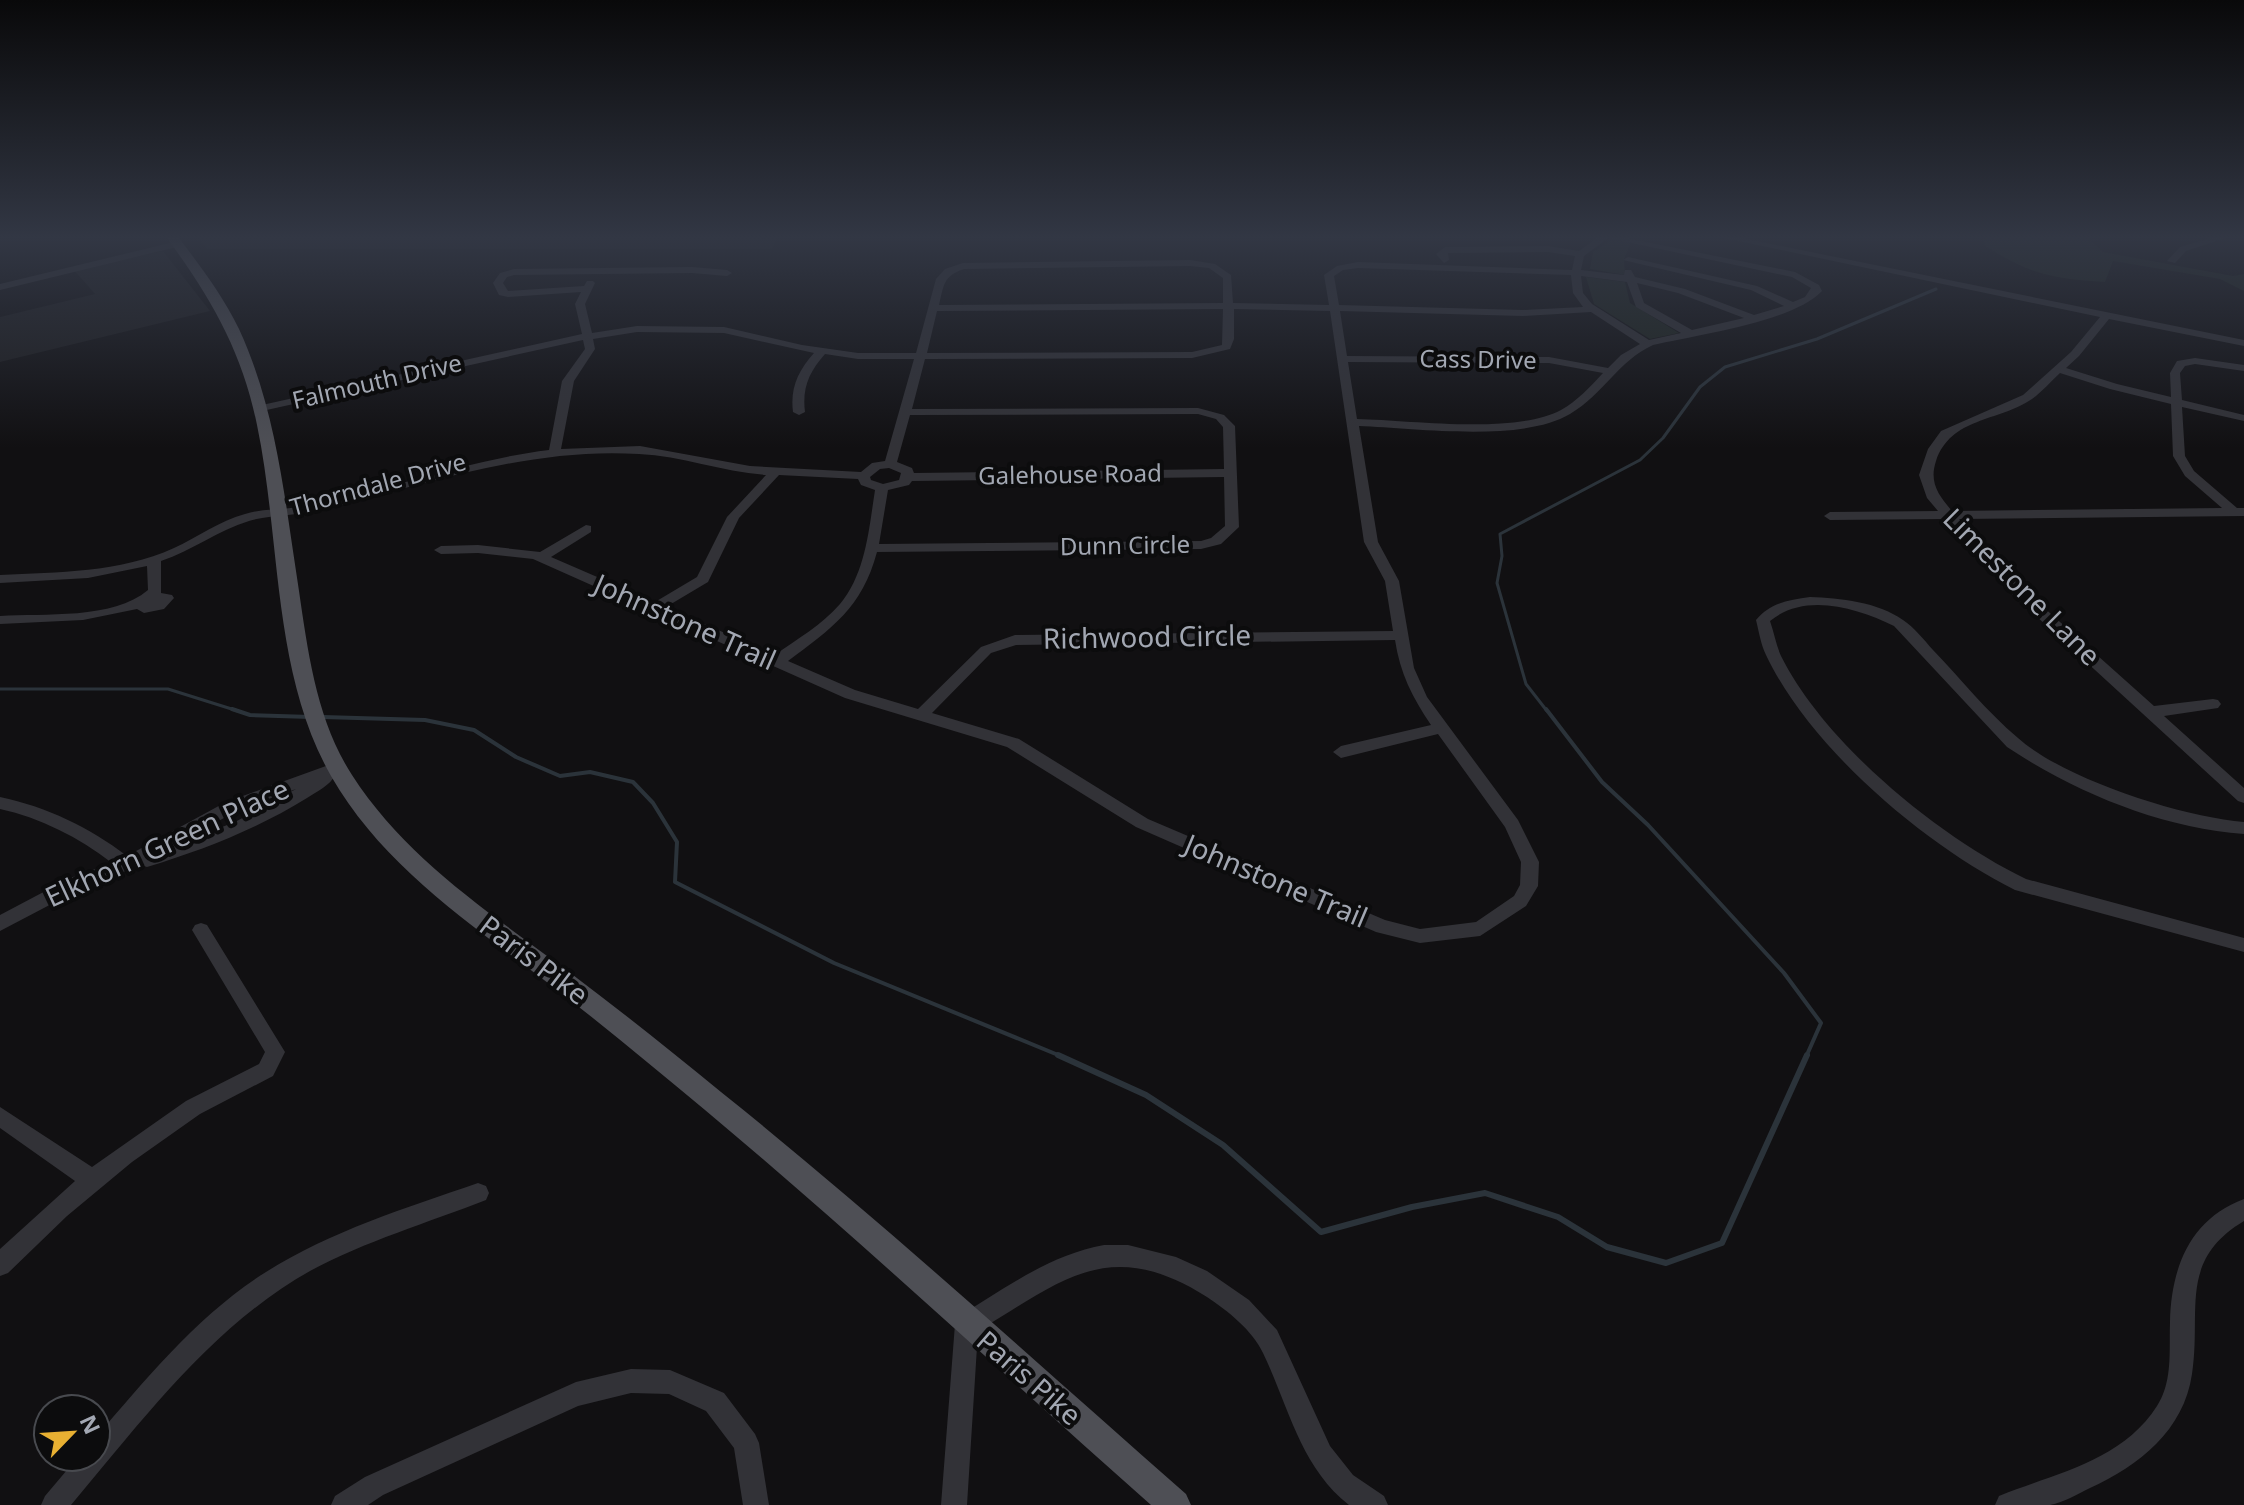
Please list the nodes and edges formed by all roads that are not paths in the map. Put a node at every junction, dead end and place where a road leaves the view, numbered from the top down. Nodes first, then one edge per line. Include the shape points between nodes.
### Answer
1 (225, 308) edge
2 (581, 308) edge
3 (933, 308) edge
4 (1229, 308) edge
5 (1334, 308) edge
6 (1343, 308) edge
7 (1646, 308) edge
8 (1731, 308) edge
9 (1785, 308) edge
10 (2068, 308) edge
11 (1593, 309) joint
12 (2106, 316) junction
13 (1752, 318) junction
14 (586, 333) junction
15 (1691, 334) junction
16 (2244, 343) edge
17 (1648, 344) junction
18 (822, 351) junction
19 (919, 357) junction
20 (1343, 359) junction
21 (2244, 368) edge
22 (2058, 369) junction
23 (1613, 372) junction
24 (261, 404) junction
25 (2179, 404) junction
26 (799, 412) dead end
27 (906, 412) junction
28 (2244, 418) edge
29 (1352, 422) junction
30 (556, 448) junction
31 (890, 464) junction
32 (775, 472) junction
33 (1232, 473) junction
34 (864, 476) junction
35 (908, 477) junction
36 (882, 488) junction
37 (279, 512) junction
38 (2239, 512) edge
39 (1948, 515) junction
40 (1830, 516) dead end
41 (586, 529) dead end
42 (872, 548) junction
43 (441, 550) dead end
44 (541, 557) junction
45 (155, 563) junction
46 (0, 579) edge
47 (0, 588) edge
48 (654, 609) junction
49 (0, 620) edge
50 (1401, 635) junction
51 (776, 662) junction
52 (2213, 704) dead end
53 (2151, 712) junction
54 (921, 715) junction
55 (1441, 728) junction
56 (1341, 752) dead end
57 (337, 768) junction
58 (2244, 797) edge
59 (0, 803) edge
60 (2244, 828) edge
61 (126, 865) junction
62 (0, 924) edge
63 (201, 930) dead end
64 (2244, 945) edge
65 (0, 1116) edge
66 (92, 1180) junction
67 (478, 1193) dead end
68 (2244, 1210) edge
69 (0, 1265) edge
70 (967, 1324) junction
71 (112, 1438) edge
72 (82, 1473) edge
73 (54, 1505) edge
74 (344, 1505) edge
75 (756, 1505) edge
76 (954, 1505) edge
77 (1175, 1505) edge
78 (1375, 1505) edge
79 (2008, 1505) edge

1 - 24 main road, Paris Pike via 245,349
2 - 14 street
3 - 19 street
4 - 19 street, Falmouth Drive via 1226,347 1212,353
5 - 20 street, Johnstone Trail
6 - 11 street via 1523,313
7 - 15 street
8 - 13 street
9 - 13 street
10 - 12 street
11 - 17 street
12 - 16 street
12 - 22 street, Limestone Lane
13 - 15 street
14 - 18 street, Falmouth Drive via 701,327
14 - 24 street, Falmouth Drive
14 - 30 street via 590,349 568,381
15 - 17 street
17 - 23 street
18 - 19 street, Falmouth Drive
18 - 26 street via 796,393
19 - 27 street
20 - 23 street, Cass Drive via 1549,360
20 - 29 street, Johnstone Trail
21 - 25 street via 2181,363 2175,373
22 - 25 street
22 - 39 street, Limestone Lane via 2008,408 1945,433 1925,475 1933,498
23 - 29 street via 1579,404 1549,419 1498,425
24 - 37 main road, Paris Pike
25 - 28 street
25 - 38 street via 2179,456 2189,473
27 - 31 street
27 - 33 street, Dunn Circle via 1198,411 1220,417 1229,426
29 - 50 street, Johnstone Trail via 1371,542 1389,571
30 - 32 street, Thorndale Drive via 669,449
30 - 37 street, Thorndale Drive
31 - 34 street via 876,466
31 - 35 street via 908,471
32 - 34 street, Thorndale Drive
32 - 48 street via 733,517 703,579
33 - 35 street, Galehouse Road
33 - 42 street, Dunn Circle via 1232,527 1216,541 1201,545
34 - 36 street
35 - 36 street
36 - 42 street
37 - 45 street, Thorndale Drive via 200,549
37 - 57 main road, Paris Pike via 313,716
38 - 39 street
39 - 40 street
39 - 53 street, Limestone Lane via 2017,591
41 - 44 street
42 - 51 street via 844,607
43 - 44 street, Johnstone Trail
44 - 48 street, Johnstone Trail
45 - 46 street via 88,574
45 - 47 street via 90,582
45 - 49 street via 157,582 146,600 113,612
48 - 51 street, Johnstone Trail
50 - 54 street, Richwood Circle via 1015,640 986,650
50 - 55 street, Johnstone Trail via 1412,681
51 - 54 street, Johnstone Trail via 850,694
52 - 53 street
53 - 58 street, Limestone Lane
54 - 55 street, Johnstone Trail via 1013,743 1142,823 1346,912 1420,936 1480,929 1504,916 1529,886 1530,862 1512,824
55 - 56 street
57 - 61 street, Elkhorn Green Place via 290,804 231,834
57 - 70 main road, Paris Pike via 410,859 720,1107
59 - 61 street via 39,814 102,846
60 - 64 street via 2210,825 2086,784 2034,759 1899,623 1882,614 1843,603 1798,603 1779,606 1763,620 1764,634 1788,681 1850,758 1960,854 2021,885
61 - 62 street, Elkhorn Green Place via 76,883
63 - 66 street via 275,1052 273,1060 266,1070 177,1119
65 - 66 street
66 - 69 street
67 - 71 street via 300,1264 174,1365
68 - 79 street via 2204,1237 2187,1269 2180,1322 2181,1377 2166,1415 2124,1459 2071,1486
70 - 76 street
70 - 77 main road, Paris Pike
70 - 78 street via 1077,1262 1119,1256 1158,1260 1209,1284 1261,1327 1314,1446 1336,1477
72 - 73 street
74 - 75 street via 374,1486 576,1394 631,1381 670,1382 715,1402 746,1443

